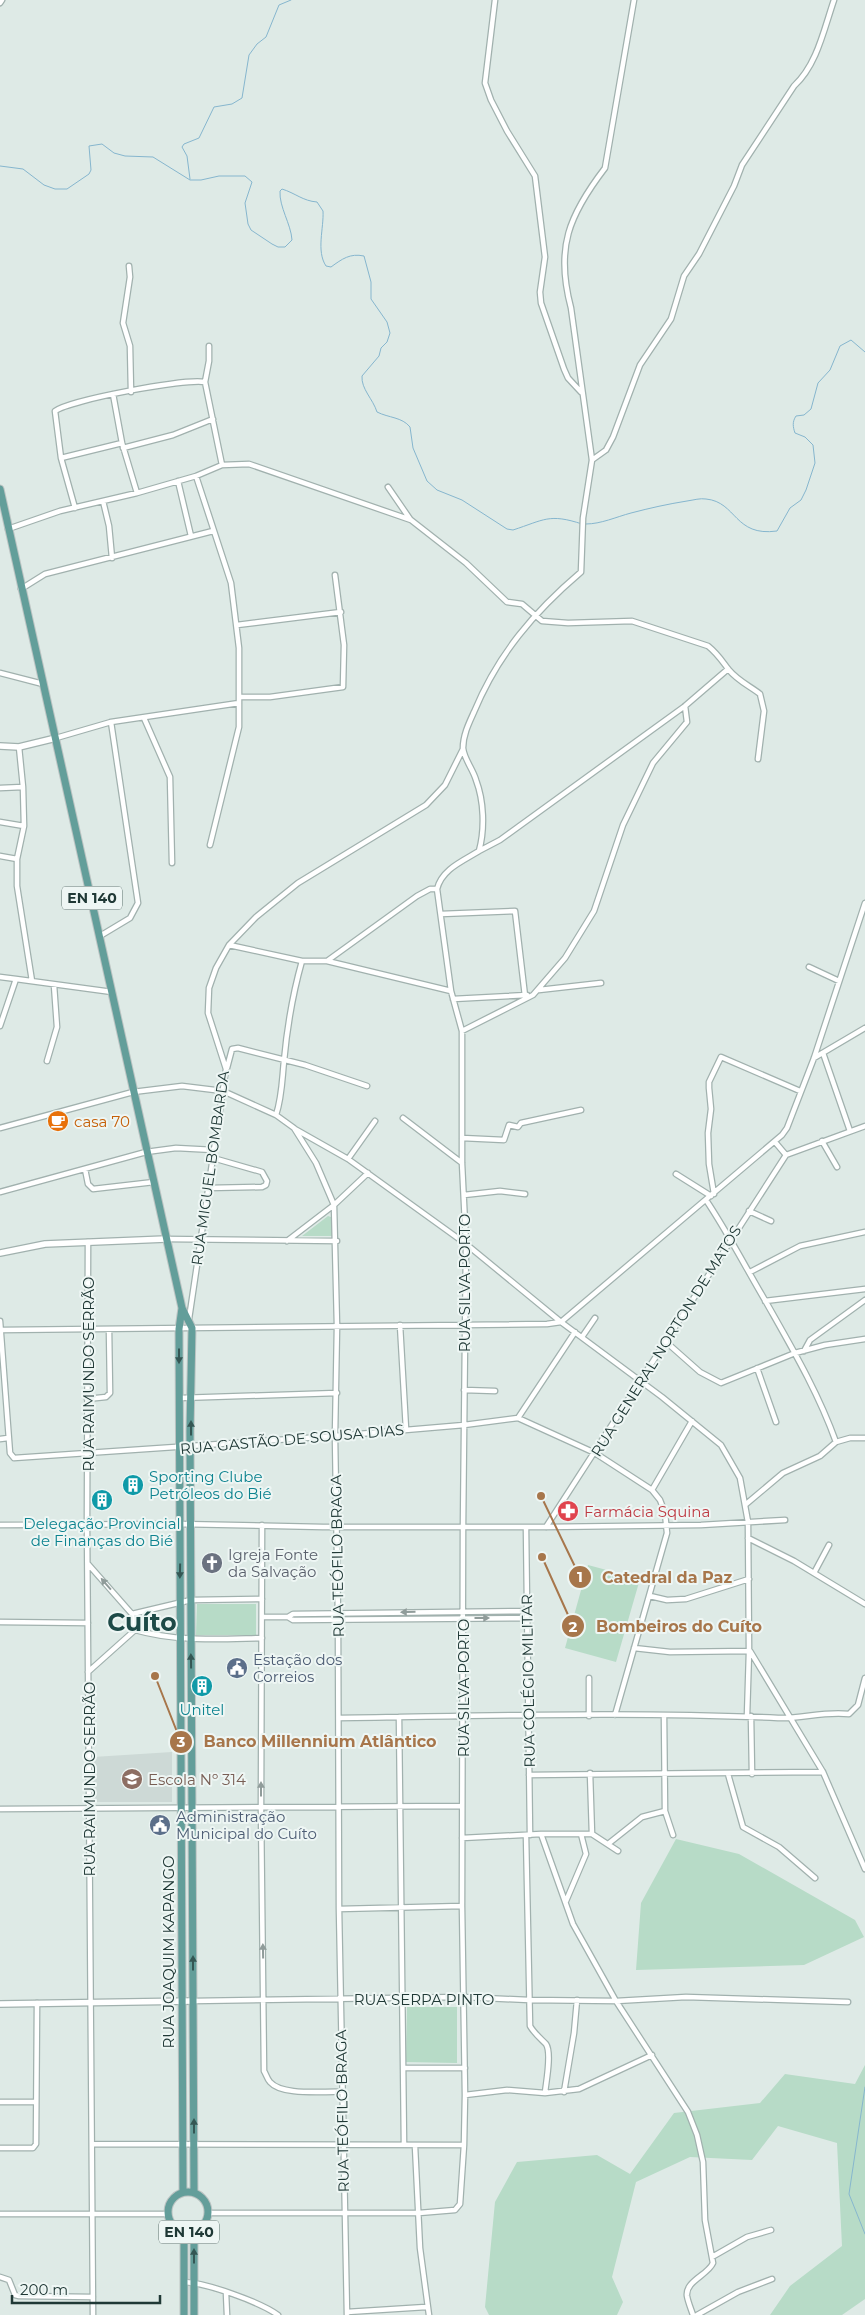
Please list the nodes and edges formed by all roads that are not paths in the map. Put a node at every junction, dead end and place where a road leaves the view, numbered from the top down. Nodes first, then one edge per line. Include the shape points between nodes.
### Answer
1 (495, 0) edge
2 (634, 0) edge
3 (834, 0) edge
4 (129, 266) dead end
5 (209, 346) dead end
6 (205, 382) junction
7 (131, 392) junction
8 (581, 393) junction
9 (114, 394) junction
10 (213, 419) junction
11 (123, 445) junction
12 (61, 458) junction
13 (592, 460) junction
14 (222, 465) junction
15 (196, 476) junction
16 (178, 481) junction
17 (388, 487) dead end
18 (0, 489) edge
19 (137, 493) junction
20 (103, 501) junction
21 (75, 508) junction
22 (411, 520) junction
23 (8, 529) junction
24 (213, 531) junction
25 (191, 536) junction
26 (112, 558) junction
27 (335, 575) dead end
28 (21, 589) junction
29 (341, 612) junction
30 (534, 617) junction
31 (237, 625) junction
32 (728, 669) junction
33 (0, 673) edge
34 (43, 684) junction
35 (239, 700) junction
36 (685, 706) junction
37 (144, 718) junction
38 (111, 722) junction
39 (56, 738) junction
40 (0, 746) edge
41 (19, 747) junction
42 (463, 749) junction
43 (758, 759) dead end
44 (23, 787) junction
45 (0, 788) edge
46 (0, 822) edge
47 (24, 826) junction
48 (210, 845) dead end
49 (479, 851) junction
50 (0, 856) edge
51 (17, 859) junction
52 (172, 862) dead end
53 (437, 890) junction
54 (864, 907) edge
55 (441, 914) junction
56 (100, 936) junction
57 (229, 945) junction
58 (302, 961) junction
59 (327, 961) junction
60 (809, 967) dead end
61 (0, 977) edge
62 (16, 979) junction
63 (839, 981) junction
64 (32, 982) junction
65 (600, 983) dead end
66 (54, 985) junction
67 (539, 990) junction
68 (451, 991) junction
69 (112, 992) junction
70 (533, 995) junction
71 (525, 996) junction
72 (452, 999) junction
73 (0, 1026) edge
74 (865, 1028) edge
75 (462, 1031) junction
76 (859, 1033) junction
77 (865, 1035) edge
78 (823, 1053) junction
79 (814, 1058) junction
80 (284, 1060) junction
81 (47, 1061) dead end
82 (226, 1069) junction
83 (367, 1086) dead end
84 (223, 1091) junction
85 (800, 1091) junction
86 (133, 1092) junction
87 (581, 1110) dead end
88 (276, 1115) junction
89 (403, 1118) dead end
90 (375, 1121) dead end
91 (865, 1126) edge
92 (0, 1128) edge
93 (294, 1128) junction
94 (850, 1131) junction
95 (462, 1138) junction
96 (822, 1141) junction
97 (775, 1142) junction
98 (214, 1150) junction
99 (146, 1152) junction
100 (786, 1155) junction
101 (213, 1158) junction
102 (348, 1159) junction
103 (462, 1163) junction
104 (837, 1167) dead end
105 (85, 1168) junction
106 (368, 1173) junction
107 (676, 1174) dead end
108 (154, 1182) junction
109 (208, 1188) junction
110 (0, 1192) edge
111 (525, 1194) dead end
112 (464, 1195) junction
113 (712, 1195) junction
114 (706, 1200) junction
115 (334, 1205) junction
116 (749, 1211) junction
117 (771, 1221) dead end
118 (865, 1232) edge
119 (731, 1238) junction
120 (166, 1239) junction
121 (199, 1240) junction
122 (287, 1241) junction
123 (337, 1241) junction
124 (88, 1242) junction
125 (466, 1244) junction
126 (0, 1253) edge
127 (750, 1272) junction
128 (865, 1289) edge
129 (865, 1300) edge
130 (765, 1301) junction
131 (182, 1308) junction
132 (595, 1318) dead end
133 (189, 1319) junction
134 (0, 1321) edge
135 (561, 1322) junction
136 (465, 1324) junction
137 (400, 1325) junction
138 (337, 1326) junction
139 (192, 1328) junction
140 (87, 1329) junction
141 (109, 1329) junction
142 (179, 1329) junction
143 (1, 1330) edge
144 (575, 1332) junction
145 (582, 1338) junction
146 (865, 1339) edge
147 (665, 1341) junction
148 (804, 1351) junction
149 (795, 1353) junction
150 (757, 1368) junction
151 (640, 1380) junction
152 (464, 1390) junction
153 (495, 1391) dead end
154 (337, 1393) junction
155 (191, 1397) junction
156 (87, 1398) junction
157 (180, 1398) junction
158 (518, 1418) junction
159 (692, 1421) junction
160 (776, 1422) dead end
161 (464, 1425) junction
162 (406, 1429) junction
163 (335, 1436) junction
164 (8, 1438) junction
165 (865, 1438) edge
166 (0, 1439) edge
167 (836, 1442) junction
168 (191, 1447) junction
169 (180, 1448) junction
170 (595, 1453) junction
171 (88, 1454) junction
172 (180, 1478) junction
173 (191, 1478) junction
174 (652, 1490) junction
175 (180, 1492) junction
176 (191, 1492) junction
177 (745, 1505) junction
178 (785, 1520) dead end
179 (748, 1522) junction
180 (180, 1524) junction
181 (191, 1524) junction
182 (0, 1525) edge
183 (87, 1525) junction
184 (262, 1525) junction
185 (667, 1526) junction
186 (336, 1527) junction
187 (526, 1527) junction
188 (546, 1527) junction
189 (463, 1528) junction
190 (748, 1538) junction
191 (829, 1545) dead end
192 (88, 1564) junction
193 (814, 1573) junction
194 (749, 1579) junction
195 (650, 1596) junction
196 (262, 1599) junction
197 (191, 1600) junction
198 (179, 1601) junction
199 (865, 1604) edge
200 (526, 1610) junction
201 (463, 1611) junction
202 (500, 1611) junction
203 (369, 1612) junction
204 (390, 1612) junction
205 (426, 1612) junction
206 (338, 1613) junction
207 (132, 1614) junction
208 (262, 1617) junction
209 (288, 1617) junction
210 (427, 1618) junction
211 (463, 1618) junction
212 (500, 1618) junction
213 (526, 1618) junction
214 (369, 1619) junction
215 (390, 1619) junction
216 (338, 1620) junction
217 (0, 1622) edge
218 (88, 1623) junction
219 (135, 1630) junction
220 (262, 1638) junction
221 (179, 1640) junction
222 (191, 1640) junction
223 (634, 1648) junction
224 (749, 1652) junction
225 (88, 1672) junction
226 (589, 1678) dead end
227 (865, 1678) edge
228 (863, 1696) edge
229 (615, 1715) junction
230 (664, 1715) junction
231 (464, 1716) junction
232 (529, 1716) junction
233 (589, 1716) junction
234 (749, 1716) junction
235 (399, 1717) junction
236 (339, 1718) junction
237 (791, 1718) junction
238 (181, 1722) junction
239 (193, 1722) junction
240 (823, 1772) junction
241 (590, 1773) junction
242 (665, 1773) junction
243 (728, 1774) junction
244 (752, 1774) junction
245 (529, 1775) junction
246 (462, 1806) junction
247 (181, 1807) junction
248 (89, 1808) junction
249 (194, 1808) junction
250 (338, 1808) junction
251 (400, 1808) junction
252 (0, 1809) edge
253 (261, 1809) junction
254 (665, 1811) junction
255 (541, 1834) junction
256 (581, 1834) junction
257 (592, 1834) junction
258 (673, 1834) dead end
259 (528, 1835) junction
260 (462, 1838) junction
261 (608, 1844) junction
262 (618, 1850) dead end
263 (865, 1869) edge
264 (182, 1871) junction
265 (193, 1871) junction
266 (816, 1878) dead end
267 (566, 1901) junction
268 (462, 1906) junction
269 (400, 1907) junction
270 (339, 1909) junction
271 (182, 1935) junction
272 (193, 1935) junction
273 (464, 1996) junction
274 (402, 1998) junction
275 (340, 1999) junction
276 (264, 2000) junction
277 (529, 2000) junction
278 (577, 2000) junction
279 (182, 2001) junction
280 (193, 2001) junction
281 (616, 2001) junction
282 (90, 2002) junction
283 (848, 2002) dead end
284 (36, 2003) junction
285 (0, 2004) edge
286 (652, 2055) junction
287 (403, 2068) junction
288 (465, 2068) junction
289 (182, 2074) junction
290 (194, 2074) junction
291 (342, 2092) junction
292 (564, 2092) junction
293 (544, 2093) junction
294 (465, 2095) junction
295 (0, 2102) edge
296 (36, 2102) junction
297 (92, 2144) junction
298 (194, 2144) junction
299 (343, 2144) junction
300 (464, 2144) junction
301 (182, 2145) junction
302 (404, 2146) junction
303 (416, 2146) junction
304 (0, 2148) edge
305 (183, 2192) junction
306 (194, 2192) junction
307 (344, 2211) junction
308 (93, 2213) junction
309 (209, 2213) junction
310 (419, 2213) junction
311 (0, 2214) edge
312 (168, 2214) junction
313 (771, 2230) dead end
314 (194, 2231) junction
315 (184, 2232) junction
316 (712, 2257) junction
317 (0, 2277) edge
318 (772, 2279) dead end
319 (184, 2282) junction
320 (194, 2282) junction
321 (226, 2293) junction
322 (93, 2296) junction
323 (426, 2307) junction
324 (347, 2314) edge
325 (92, 2315) edge
326 (184, 2315) edge
327 (194, 2315) edge
328 (227, 2315) edge
329 (278, 2315) edge
330 (429, 2315) edge
331 (695, 2315) edge

1 - 8 street via 485,83 507,131 535,176 545,258 541,303 564,370
2 - 8 street via 605,168 590,188 567,232 565,282
3 - 13 street via 812,64 742,165 699,254 684,276 666,328 640,365 613,437 606,450
4 - 7 street via 123,323 130,346
5 - 6 street
6 - 7 street via 176,383
6 - 10 street
7 - 9 street
8 - 13 street
9 - 11 street
9 - 12 street via 55,411
10 - 11 street via 173,435
10 - 14 street
11 - 12 street via 104,446
11 - 19 street
12 - 21 street
13 - 30 street via 583,518 581,572 550,598
14 - 15 street
14 - 22 street via 249,464
15 - 16 street
15 - 24 street
16 - 19 street
16 - 25 street
17 - 22 street
18 - 23 main road, EN 140
19 - 20 street
20 - 21 street
20 - 26 street
21 - 23 street
22 - 30 street via 466,563 507,602 522,604
23 - 28 main road, EN 140
24 - 25 street
24 - 31 street via 231,584
25 - 26 street
26 - 28 street via 45,574
27 - 29 street
28 - 34 main road, EN 140
29 - 31 street
29 - 35 street via 343,687
30 - 32 street via 542,621 568,623 627,620 641,623 708,646 722,658
30 - 42 street via 515,637 481,695 467,729
31 - 35 street
32 - 36 street
32 - 43 street via 760,694 764,712
33 - 34 street
34 - 39 main road, EN 140
35 - 37 street
35 - 48 street via 238,736
36 - 49 street via 500,840
36 - 67 street via 687,722 660,753 623,825 594,911 565,958
37 - 38 street
37 - 52 street via 170,777
38 - 39 street
38 - 56 street via 138,903 130,918
39 - 41 street
39 - 56 main road, EN 140
40 - 41 street
41 - 44 street
42 - 49 street via 480,793 482,830
42 - 57 street, RUA MIGUEL BOMBARDA via 445,785 426,804 298,883 256,917
44 - 45 street
44 - 47 street
46 - 47 street
47 - 51 street
49 - 53 street via 450,868
50 - 51 street
51 - 64 street via 17,886
53 - 55 street, RUA SILVA PORTO
53 - 59 street via 430,889 417,896
54 - 63 street
55 - 68 street, RUA SILVA PORTO
55 - 71 street via 515,911
56 - 69 main road, EN 140
57 - 58 street
57 - 82 street, RUA MIGUEL BOMBARDA via 213,975 207,996 208,1012
58 - 59 street
58 - 80 street
59 - 68 street
60 - 63 street
61 - 62 street
62 - 64 street
62 - 73 street
63 - 79 street
64 - 66 street
65 - 67 street
66 - 69 street
66 - 81 street via 57,1027
67 - 70 street
68 - 72 street, RUA SILVA PORTO
69 - 86 main road, EN 140
70 - 71 street
70 - 75 street
71 - 72 street
72 - 75 street, RUA SILVA PORTO
74 - 76 street
75 - 95 street, RUA SILVA PORTO
76 - 77 street
76 - 78 street
78 - 79 street
78 - 94 street
79 - 85 street
80 - 82 street via 236,1048 230,1053
80 - 83 street
80 - 88 street via 282,1098
82 - 84 street, RUA MIGUEL BOMBARDA
84 - 86 street, RUA TEÓFILO BRAGA via 182,1086
84 - 88 street, RUA TEÓFILO BRAGA
84 - 98 street, RUA MIGUEL BOMBARDA
85 - 97 street via 787,1128
85 - 113 street via 720,1057 709,1088
86 - 92 street, RUA TEÓFILO BRAGA
86 - 99 main road, EN 140
87 - 95 street via 521,1123 518,1127 509,1125 504,1140
88 - 93 street, RUA TEÓFILO BRAGA
89 - 103 street
90 - 102 street
91 - 94 street
93 - 102 street
93 - 115 street, RUA TEÓFILO BRAGA via 316,1163
94 - 96 street
95 - 103 street, RUA SILVA PORTO
96 - 100 street
96 - 104 street
97 - 100 street
97 - 113 street
98 - 99 street via 176,1148
98 - 101 street, RUA MIGUEL BOMBARDA
99 - 105 street
99 - 108 main road, EN 140
100 - 116 street, RUA GENERAL NORTON DE MATOS
101 - 109 street, RUA MIGUEL BOMBARDA
101 - 109 street via 262,1172 267,1181 262,1187
102 - 106 street
103 - 112 street, RUA SILVA PORTO
105 - 108 street via 88,1184 93,1189
105 - 110 street
106 - 115 street
106 - 125 street
107 - 113 street
108 - 120 main road, EN 140
109 - 121 street, RUA MIGUEL BOMBARDA
111 - 112 street via 500,1191
112 - 125 street, RUA SILVA PORTO
113 - 114 street
114 - 119 street
114 - 135 street
115 - 122 street
115 - 123 street, RUA TEÓFILO BRAGA
116 - 117 street
116 - 119 street, RUA GENERAL NORTON DE MATOS
118 - 127 street via 800,1246
119 - 127 street
119 - 147 street, RUA GENERAL NORTON DE MATOS
120 - 121 street
120 - 124 street
120 - 131 main road, EN 140
121 - 122 street
121 - 133 street, RUA MIGUEL BOMBARDA
122 - 123 street
123 - 138 street, RUA TEÓFILO BRAGA
124 - 126 street via 46,1244
124 - 140 street, RUA RAIMUNDO SERRÃO
125 - 135 street
125 - 136 street, RUA SILVA PORTO
127 - 130 street
128 - 130 street
129 - 148 street via 810,1340
130 - 149 street
131 - 133 main road, RUA JOAQUIM KAPANGO / EN 140
131 - 142 main road, RUA JOAQUIM KAPANGO / EN 140
132 - 145 street
133 - 139 main road, RUA JOAQUIM KAPANGO / EN 140
134 - 143 street, RUA GASTÃO DE SOUSA DIAS
135 - 136 street
135 - 144 street
136 - 137 street
136 - 152 street, RUA SILVA PORTO
137 - 138 street
137 - 162 street
138 - 139 street
138 - 154 street, RUA TEÓFILO BRAGA
139 - 142 street
139 - 155 main road, RUA JOAQUIM KAPANGO / EN 140
140 - 141 street
140 - 143 street
140 - 156 street, RUA RAIMUNDO SERRÃO
141 - 142 street
141 - 156 street via 110,1392 106,1397
142 -> 157 main road, RUA JOAQUIM KAPANGO / EN 140
143 - 164 street, RUA GASTÃO DE SOUSA DIAS
144 - 145 street
144 - 158 street
145 - 151 street
146 - 148 street
147 - 150 street via 715,1381 727,1382
147 - 151 street, RUA GENERAL NORTON DE MATOS
148 - 149 street
149 - 150 street
149 - 167 street via 825,1410
150 - 160 street
151 - 159 street
151 - 170 street, RUA GENERAL NORTON DE MATOS
152 - 153 street
152 - 161 street, RUA SILVA PORTO
154 - 155 street
154 - 163 street, RUA TEÓFILO BRAGA
155 - 157 street
168 -> 155 main road, RUA JOAQUIM KAPANGO / EN 140
156 - 171 street, RUA RAIMUNDO SERRÃO
157 - 169 main road, RUA JOAQUIM KAPANGO / EN 140
158 - 161 street, RUA GASTÃO DE SOUSA DIAS
158 - 170 street
159 - 174 street
159 - 177 street via 729,1456 740,1478
161 - 162 street, RUA GASTÃO DE SOUSA DIAS
161 - 189 street, RUA SILVA PORTO
162 - 163 street, RUA GASTÃO DE SOUSA DIAS
163 - 168 street, RUA GASTÃO DE SOUSA DIAS
163 - 186 street, RUA TEÓFILO BRAGA
164 - 166 street
164 - 171 street, RUA GASTÃO DE SOUSA DIAS via 10,1456 14,1458
165 - 167 street
167 - 177 street via 820,1456 783,1473
168 - 169 street, RUA GASTÃO DE SOUSA DIAS
168 - 173 main road, RUA JOAQUIM KAPANGO / EN 140
169 - 171 street, RUA GASTÃO DE SOUSA DIAS
169 - 172 main road, RUA JOAQUIM KAPANGO / EN 140
170 - 174 street
170 - 188 street, RUA GENERAL NORTON DE MATOS
171 - 183 street, RUA RAIMUNDO SERRÃO
172 - 173 main road
172 - 175 main road, RUA JOAQUIM KAPANGO / EN 140
173 - 176 main road, RUA JOAQUIM KAPANGO / EN 140
174 - 185 street via 660,1500
175 - 176 main road
175 - 180 main road, RUA JOAQUIM KAPANGO / EN 140
176 - 181 main road, RUA JOAQUIM KAPANGO / EN 140
177 - 179 street
178 - 179 street
179 - 185 street
179 - 190 street
180 - 181 street
180 - 183 street
180 -> 198 main road, RUA JOAQUIM KAPANGO / EN 140
181 - 184 street
181 - 197 main road, RUA JOAQUIM KAPANGO / EN 140
182 - 183 street
183 - 192 street, RUA RAIMUNDO SERRÃO
184 - 186 street
184 - 196 street
185 - 188 street
185 - 195 street
186 - 189 street
186 - 206 street, RUA TEÓFILO BRAGA
187 - 188 street
187 - 189 street
187 - 200 street, RUA COLÉGIO MILITAR
189 - 201 street, RUA SILVA PORTO
190 - 193 street
190 - 194 street
191 - 193 street
207 -> 192 street
192 - 218 street, RUA RAIMUNDO SERRÃO
193 - 199 street
194 - 195 street via 686,1599 667,1600
194 - 224 street
195 - 223 street
196 - 197 street
196 - 208 street
197 - 198 street
197 - 222 main road, RUA JOAQUIM KAPANGO / EN 140
198 - 207 street
198 - 221 main road, RUA JOAQUIM KAPANGO / EN 140
200 - 202 street
200 - 213 street, RUA COLÉGIO MILITAR
201 - 202 street
201 - 205 street
201 - 211 street, RUA SILVA PORTO
202 - 212 street
203 - 204 street
203 - 206 street
203 - 214 street
205 -> 204 street
204 - 215 street
205 - 210 street
206 - 209 street via 293,1614
206 - 216 street, RUA TEÓFILO BRAGA
207 - 219 street
208 - 209 street
208 - 220 street
209 - 216 street via 293,1620
210 - 211 street
210 - 215 street
211 -> 212 street
211 - 231 street, RUA SILVA PORTO
212 - 213 street
213 - 232 street, RUA COLÉGIO MILITAR
214 - 215 street
214 - 216 street
216 - 236 street, RUA TEÓFILO BRAGA
217 - 218 street
218 - 225 street, RUA RAIMUNDO SERRÃO
219 - 221 street
219 - 225 street
220 - 222 street
253 -> 220 street
221 - 222 street
221 - 238 main road, RUA JOAQUIM KAPANGO / EN 140
239 -> 222 main road, RUA JOAQUIM KAPANGO / EN 140
223 - 224 street via 670,1652
223 - 229 street
224 - 234 street
224 - 237 street
225 - 248 street, RUA RAIMUNDO SERRÃO
226 - 233 street
227 - 228 street
228 - 237 street via 849,1714 820,1713
229 - 230 street
229 - 233 street
230 - 234 street
230 - 242 street
231 - 232 street
231 - 235 street
231 - 246 street, RUA SILVA PORTO
232 - 233 street
232 - 245 street, RUA COLÉGIO MILITAR
234 - 237 street
234 - 244 street
235 - 236 street
235 - 251 street
236 - 250 street, RUA TEÓFILO BRAGA
237 - 240 street
238 - 239 main road
238 - 247 main road, RUA JOAQUIM KAPANGO / EN 140
239 - 249 main road, RUA JOAQUIM KAPANGO / EN 140
240 - 244 street
240 - 263 street
241 - 242 street
241 - 245 street
241 - 257 street
242 - 243 street
242 - 254 street
243 - 244 street
243 - 266 street via 743,1826 779,1847
245 - 259 street, RUA COLÉGIO MILITAR
246 - 251 street
246 - 260 street, RUA SILVA PORTO
247 - 248 street
247 - 249 street
247 - 264 main road, RUA JOAQUIM KAPANGO / EN 140
248 - 252 street
248 - 282 street, RUA RAIMUNDO SERRÃO
249 - 253 street
249 - 265 main road, RUA JOAQUIM KAPANGO / EN 140
250 - 251 street
250 - 253 street
250 - 270 street, RUA TEÓFILO BRAGA
251 - 269 street
276 -> 253 street
254 - 258 street
254 - 261 street via 642,1817
255 - 256 street
255 - 259 street
255 - 267 street
256 - 257 street
256 - 267 street via 586,1854
257 - 261 street
259 - 260 street
259 - 277 street, RUA COLÉGIO MILITAR
260 - 268 street, RUA SILVA PORTO
261 - 262 street
264 - 265 main road
264 - 271 main road, RUA JOAQUIM KAPANGO / EN 140
265 - 272 main road, RUA JOAQUIM KAPANGO / EN 140
267 - 281 street via 573,1924
268 - 269 street
268 - 273 street, RUA SILVA PORTO
269 - 270 street
269 - 274 street
270 - 275 street, RUA TEÓFILO BRAGA
271 - 272 main road
271 - 279 main road, RUA JOAQUIM KAPANGO / EN 140
280 -> 272 main road, RUA JOAQUIM KAPANGO / EN 140
273 - 274 street, RUA SERPA PINTO
273 - 277 street, RUA SERPA PINTO
273 - 288 street, RUA SILVA PORTO
274 - 275 street, RUA SERPA PINTO
274 - 287 street
275 - 276 street, RUA SERPA PINTO
275 - 291 street, RUA TEÓFILO BRAGA
276 - 280 street, RUA SERPA PINTO
276 - 291 street via 264,2071 270,2082 280,2089 293,2091
277 - 278 street, RUA SERPA PINTO
277 - 293 street, RUA COLÉGIO MILITAR via 530,2026 549,2053
278 - 281 street, RUA SERPA PINTO
278 - 292 street
279 - 280 street, RUA SERPA PINTO
279 - 282 street, RUA SERPA PINTO
279 - 289 main road, RUA JOAQUIM KAPANGO / EN 140
280 - 290 main road, RUA JOAQUIM KAPANGO / EN 140
281 - 283 street, RUA SERPA PINTO via 686,1997
281 - 286 street
282 - 284 street, RUA SERPA PINTO
282 - 297 street, RUA RAIMUNDO SERRÃO
284 - 285 street, RUA SERPA PINTO
284 - 296 street
286 - 292 street via 579,2089
286 - 316 street via 688,2112 697,2135 703,2162 705,2220
287 - 288 street
287 - 302 street
288 - 294 street, RUA SILVA PORTO
289 - 290 main road
289 - 301 main road, RUA JOAQUIM KAPANGO / EN 140
298 -> 290 main road, RUA JOAQUIM KAPANGO / EN 140
291 - 299 street, RUA TEÓFILO BRAGA
292 - 293 street
293 - 294 street via 507,2090
294 - 300 street, RUA SILVA PORTO
295 - 296 street
296 - 304 street via 36,2147
297 - 301 street
297 - 308 street, RUA RAIMUNDO SERRÃO
298 - 299 street
298 - 301 street
298 - 306 main road, RUA JOAQUIM KAPANGO / EN 140
299 - 302 street
299 - 307 street, RUA TEÓFILO BRAGA
300 - 303 street
300 - 310 street, RUA SILVA PORTO via 458,2209
301 - 305 main road, RUA JOAQUIM KAPANGO / EN 140
302 - 303 street
303 - 310 street
305 - 306 main road
305 - 312 main road, EN 140 via 171,2200
306 - 309 main road, EN 140 via 205,2200
307 - 309 street
307 - 310 street
307 - 324 street, RUA TEÓFILO BRAGA
308 - 311 street
308 - 312 street
308 - 322 street, RUA RAIMUNDO SERRÃO
309 - 314 main road, EN 140 via 204,2224
310 - 323 street
312 - 315 main road, EN 140 via 173,2225
313 - 316 street via 747,2237
314 - 315 main road, EN 140
320 -> 314 main road, EN 140
315 - 319 main road, EN 140
316 - 331 street via 710,2268 687,2291
317 - 322 street via 9,2280 15,2295 19,2296
318 - 331 street via 738,2292
319 - 320 street
319 - 326 main road, EN 140
320 - 321 street
320 - 327 main road, EN 140
321 - 328 street
321 - 329 street via 267,2307
322 - 325 street, RUA RAIMUNDO SERRÃO
323 - 324 street
323 - 330 street

